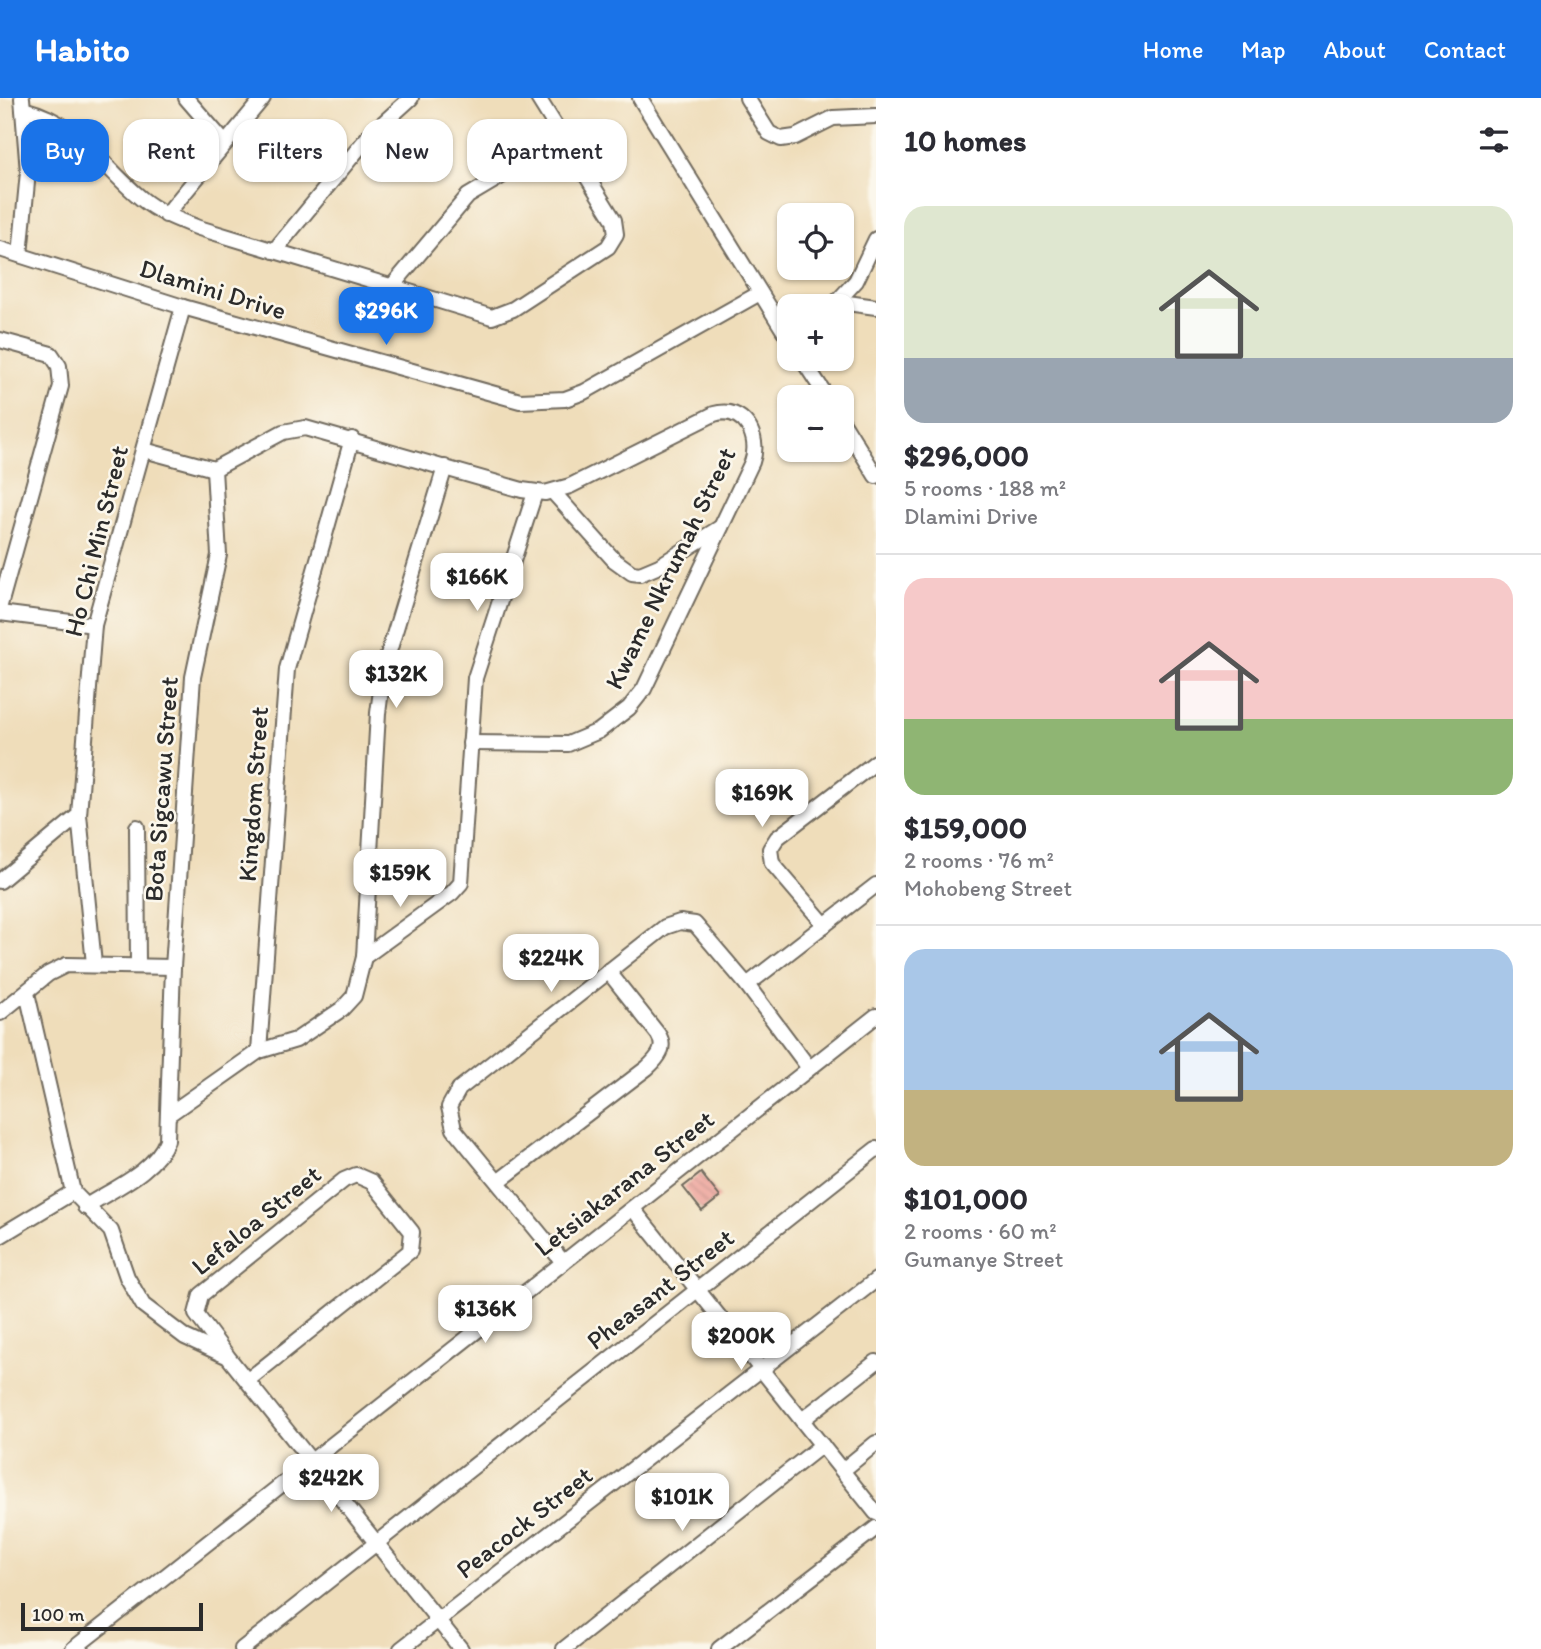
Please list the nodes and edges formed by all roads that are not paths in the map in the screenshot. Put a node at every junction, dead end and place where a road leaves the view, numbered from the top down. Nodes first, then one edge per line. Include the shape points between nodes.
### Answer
1 (186, 98) edge
2 (263, 98) edge
3 (411, 98) edge
4 (538, 98) edge
5 (640, 98) edge
6 (747, 98) edge
7 (23, 103) edge
8 (876, 116) edge
9 (551, 119) edge
10 (225, 144) junction
11 (492, 182) edge
12 (591, 182) edge
13 (166, 215) junction
14 (876, 240) edge
15 (0, 249) edge
16 (274, 251) junction
17 (20, 255) junction
18 (393, 285) junction
19 (760, 293) junction
20 (844, 294) edge
21 (854, 305) edge
22 (183, 307) junction
23 (876, 307) edge
24 (777, 319) edge
25 (0, 340) edge
26 (352, 439) junction
27 (854, 440) edge
28 (144, 450) junction
29 (445, 467) junction
30 (214, 469) junction
31 (876, 476) edge
32 (553, 492) junction
33 (535, 493) junction
34 (721, 527) junction
35 (0, 605) edge
36 (0, 613) edge
37 (94, 625) junction
38 (470, 743) junction
39 (876, 762) edge
40 (79, 815) junction
41 (136, 827) dead end
42 (0, 881) edge
43 (876, 885) edge
44 (825, 925) junction
45 (364, 957) junction
46 (94, 964) junction
47 (138, 965) junction
48 (173, 967) junction
49 (608, 971) junction
50 (747, 985) junction
51 (27, 993) junction
52 (0, 1013) edge
53 (874, 1023) edge
54 (259, 1051) junction
55 (809, 1068) junction
56 (168, 1115) junction
57 (876, 1149) edge
58 (499, 1181) junction
59 (73, 1192) junction
60 (85, 1207) junction
61 (633, 1209) junction
62 (0, 1236) edge
63 (563, 1262) junction
64 (876, 1280) edge
65 (698, 1290) junction
66 (228, 1357) junction
67 (876, 1362) edge
68 (760, 1368) junction
69 (248, 1380) junction
70 (802, 1420) junction
71 (876, 1443) edge
72 (822, 1445) junction
73 (310, 1460) junction
74 (843, 1470) junction
75 (876, 1513) edge
76 (876, 1528) edge
77 (376, 1542) junction
78 (439, 1620) junction
79 (73, 1649) edge
80 (242, 1649) edge
81 (401, 1649) edge
82 (461, 1649) edge
83 (564, 1649) edge
84 (719, 1649) edge

1 - 10 street
2 - 10 street
3 - 16 street via 375,129
4 - 9 street
5 - 19 street
6 - 8 street via 769,133 781,139 832,118
7 - 13 street via 80,136 141,198
7 - 17 street via 28,172
10 - 13 street
11 - 18 street via 468,196
12 - 18 street via 614,220 616,234 608,247 497,317
13 - 16 street
14 - 20 street via 860,274
15 - 17 street, Dlamini Drive
16 - 18 street
17 - 22 street, Dlamini Drive
19 - 22 street, Dlamini Drive via 584,392 541,401 497,397
19 - 24 street
21 - 23 street
22 - 28 street, Ho Chi Min Street
25 - 35 street via 51,354 61,375
26 - 29 street, Kwame Nkrumah Street
26 - 30 street, Kwame Nkrumah Street via 293,428
26 - 54 street, Kingdom Street via 287,669
27 - 31 street
28 - 30 street
28 - 37 street, Ho Chi Min Street
29 - 33 street, Kwame Nkrumah Street
29 - 45 street via 384,668
30 - 48 street, Bota Sigcawu Street via 219,555 193,677
32 - 33 street, Kwame Nkrumah Street
32 - 34 street via 614,560 632,573 659,566
32 - 34 street, Kwame Nkrumah Street via 715,414 728,412 748,425 756,451
33 - 38 street via 479,662
34 - 38 street, Kwame Nkrumah Street via 644,689 629,708 599,731 568,744
36 - 37 street
37 - 40 street, Ho Chi Min Street
38 - 45 street via 461,883
39 - 44 street via 777,838 770,849 772,863
40 - 42 street
40 - 46 street, Ho Chi Min Street
41 - 47 street
43 - 44 street
44 - 50 street
45 - 54 street via 350,1003 296,1040
46 - 47 street
46 - 51 street via 58,968
47 - 48 street
48 - 56 street, Bota Sigcawu Street
49 - 50 street via 666,927 687,923 702,929
49 - 58 street via 453,1095 450,1124
49 - 58 street via 658,1034 662,1051 647,1068
50 - 55 street
51 - 52 street
51 - 59 street
53 - 55 street, Letsiakarana Street
54 - 56 street
55 - 61 street, Letsiakarana Street
56 - 60 street, Bota Sigcawu Street via 167,1140 157,1159
57 - 65 street, Pheasant Street
58 - 63 street
59 - 60 street
59 - 62 street
60 - 66 street via 111,1231 127,1277 143,1305 185,1337
61 - 63 street, Letsiakarana Street
61 - 65 street
63 - 73 street, Letsiakarana Street
64 - 68 street, Peacock Street
65 - 68 street
65 - 77 street, Pheasant Street
66 - 69 street
66 - 69 street, Lefaloa Street via 196,1314 201,1295 344,1180 356,1175 367,1178 412,1232 410,1251
67 - 70 street
68 - 70 street
68 - 78 street, Peacock Street
69 - 73 street
70 - 72 street
71 - 74 street
72 - 74 street
72 - 83 street
73 - 77 street
73 - 79 street, Letsiakarana Street
74 - 75 street
76 - 84 street
77 - 78 street
77 - 80 street, Pheasant Street
78 - 81 street, Peacock Street
78 - 82 street

